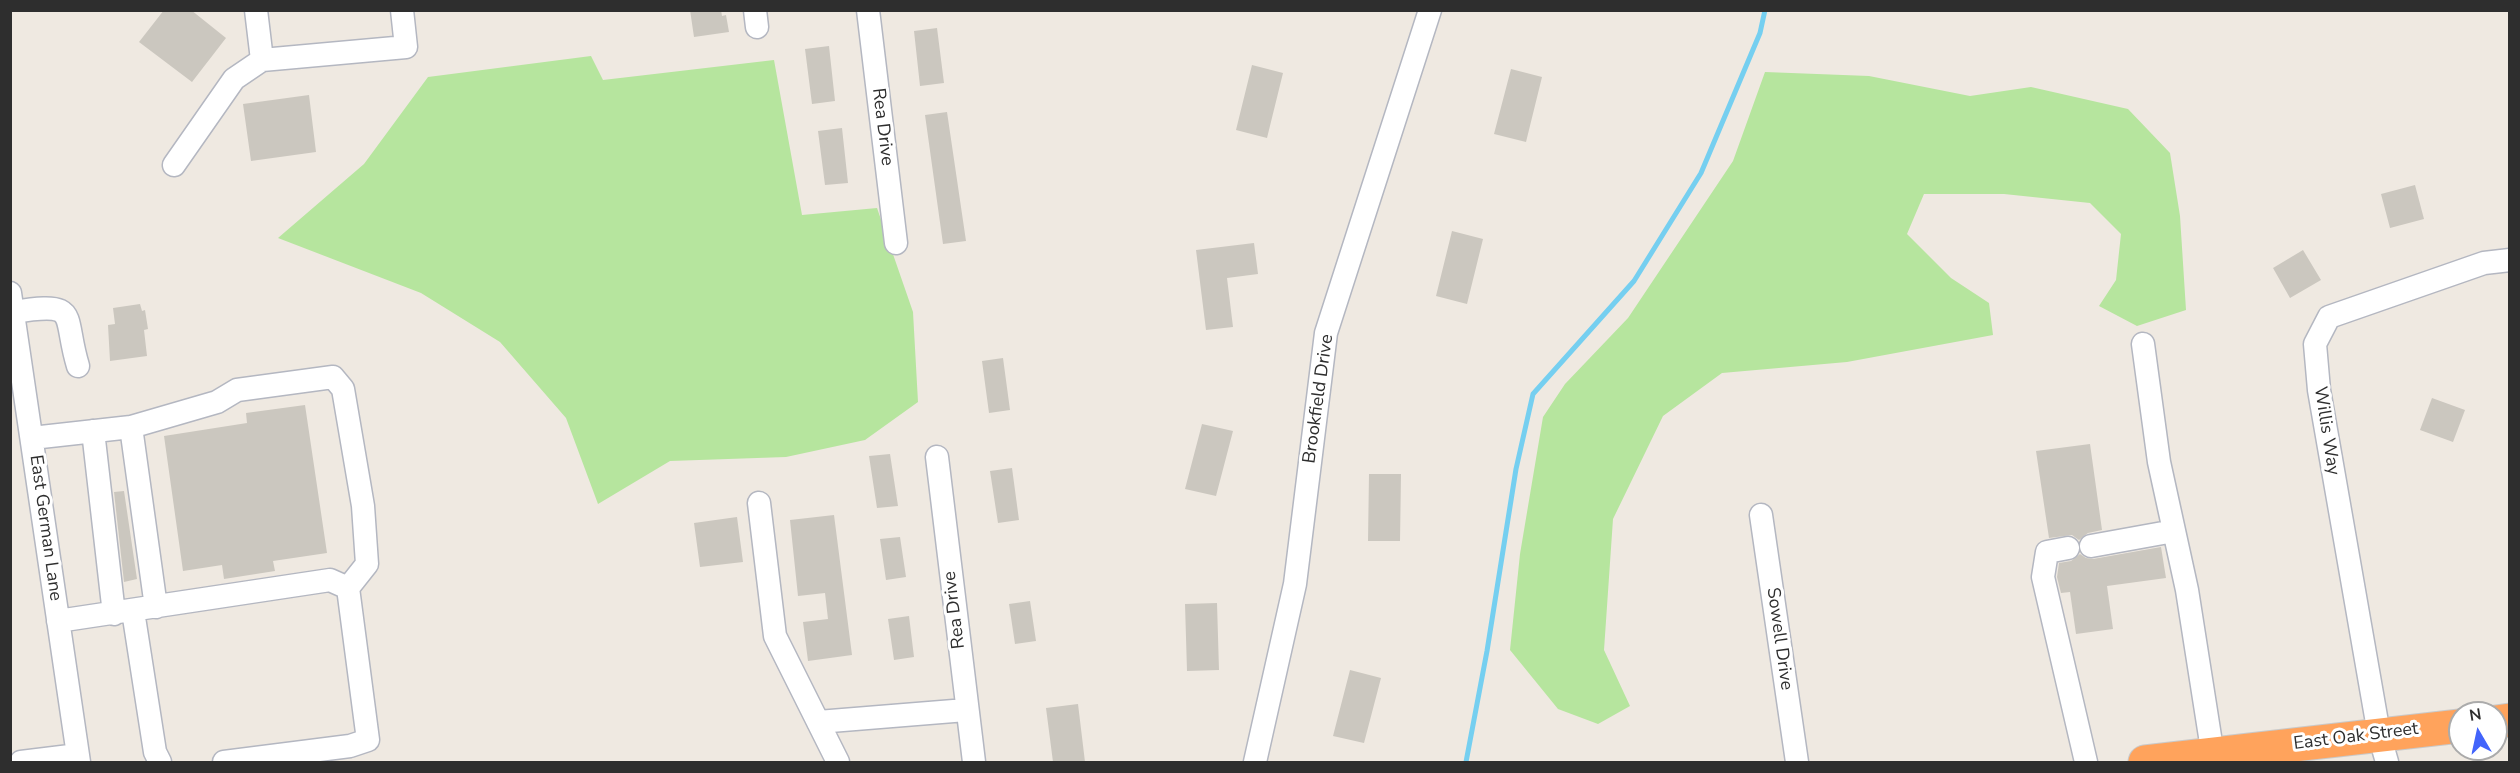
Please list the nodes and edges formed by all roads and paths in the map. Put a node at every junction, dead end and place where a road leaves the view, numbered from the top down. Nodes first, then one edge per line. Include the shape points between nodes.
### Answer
1 (256, 10) edge
2 (402, 10) edge
3 (868, 10) edge
4 (1430, 10) edge
5 (262, 60) junction
6 (174, 165) dead end
7 (896, 243) dead end
8 (2510, 260) edge
9 (12, 302) edge
10 (2143, 344) dead end
11 (78, 366) dead end
12 (18, 397) edge
13 (131, 427) junction
14 (93, 431) junction
15 (32, 438) junction
16 (937, 457) dead end
17 (759, 503) dead end
18 (1761, 515) dead end
19 (2174, 531) junction
20 (2091, 546) dead end
21 (2068, 548) dead end
22 (348, 588) junction
23 (156, 607) junction
24 (123, 612) junction
25 (58, 621) junction
26 (966, 710) junction
27 (818, 722) junction
28 (2448, 729) edge
29 (2383, 748) edge
30 (2301, 753) edge
31 (2214, 758) edge
32 (79, 759) edge
33 (280, 759) edge
34 (21, 762) edge
35 (160, 762) edge
36 (224, 762) edge
37 (838, 762) edge
38 (974, 762) edge
39 (1255, 762) edge
40 (1797, 762) edge
41 (2086, 762) edge
42 (2145, 762) edge

1 - 5 street
2 - 5 street via 406,46
3 - 7 street, Rea Drive
4 - 39 street, Brookfield Drive via 1326,333 1295,584
5 - 6 street via 234,80
8 - 29 street, Willis Way via 2484,263 2329,317 2316,344 2319,390
9 - 11 street via 61,310 68,318
9 - 12 street, East German Lane
10 - 19 street via 2159,462
12 - 15 street, East German Lane
13 - 14 street
13 - 22 street via 217,402 237,390 333,377 343,389 363,506 367,564
13 - 23 street
14 - 15 street
14 - 24 street
15 - 25 street, East German Lane
16 - 26 street, Rea Drive
17 - 27 street via 775,636
18 - 40 street, Sowell Drive
19 - 20 street
19 - 31 street
21 - 41 street via 2047,552 2043,577
22 - 23 street via 330,580
22 - 33 street via 368,740
23 - 24 street
24 - 25 street
24 - 35 street
25 - 32 street, East German Lane
26 - 27 street
26 - 38 street, Rea Drive
27 - 37 street
28 - 29 highway, East Oak Street
29 - 30 highway, East Oak Street
30 - 31 highway, East Oak Street
31 - 42 highway, East Oak Street
32 - 34 street
33 - 36 street

